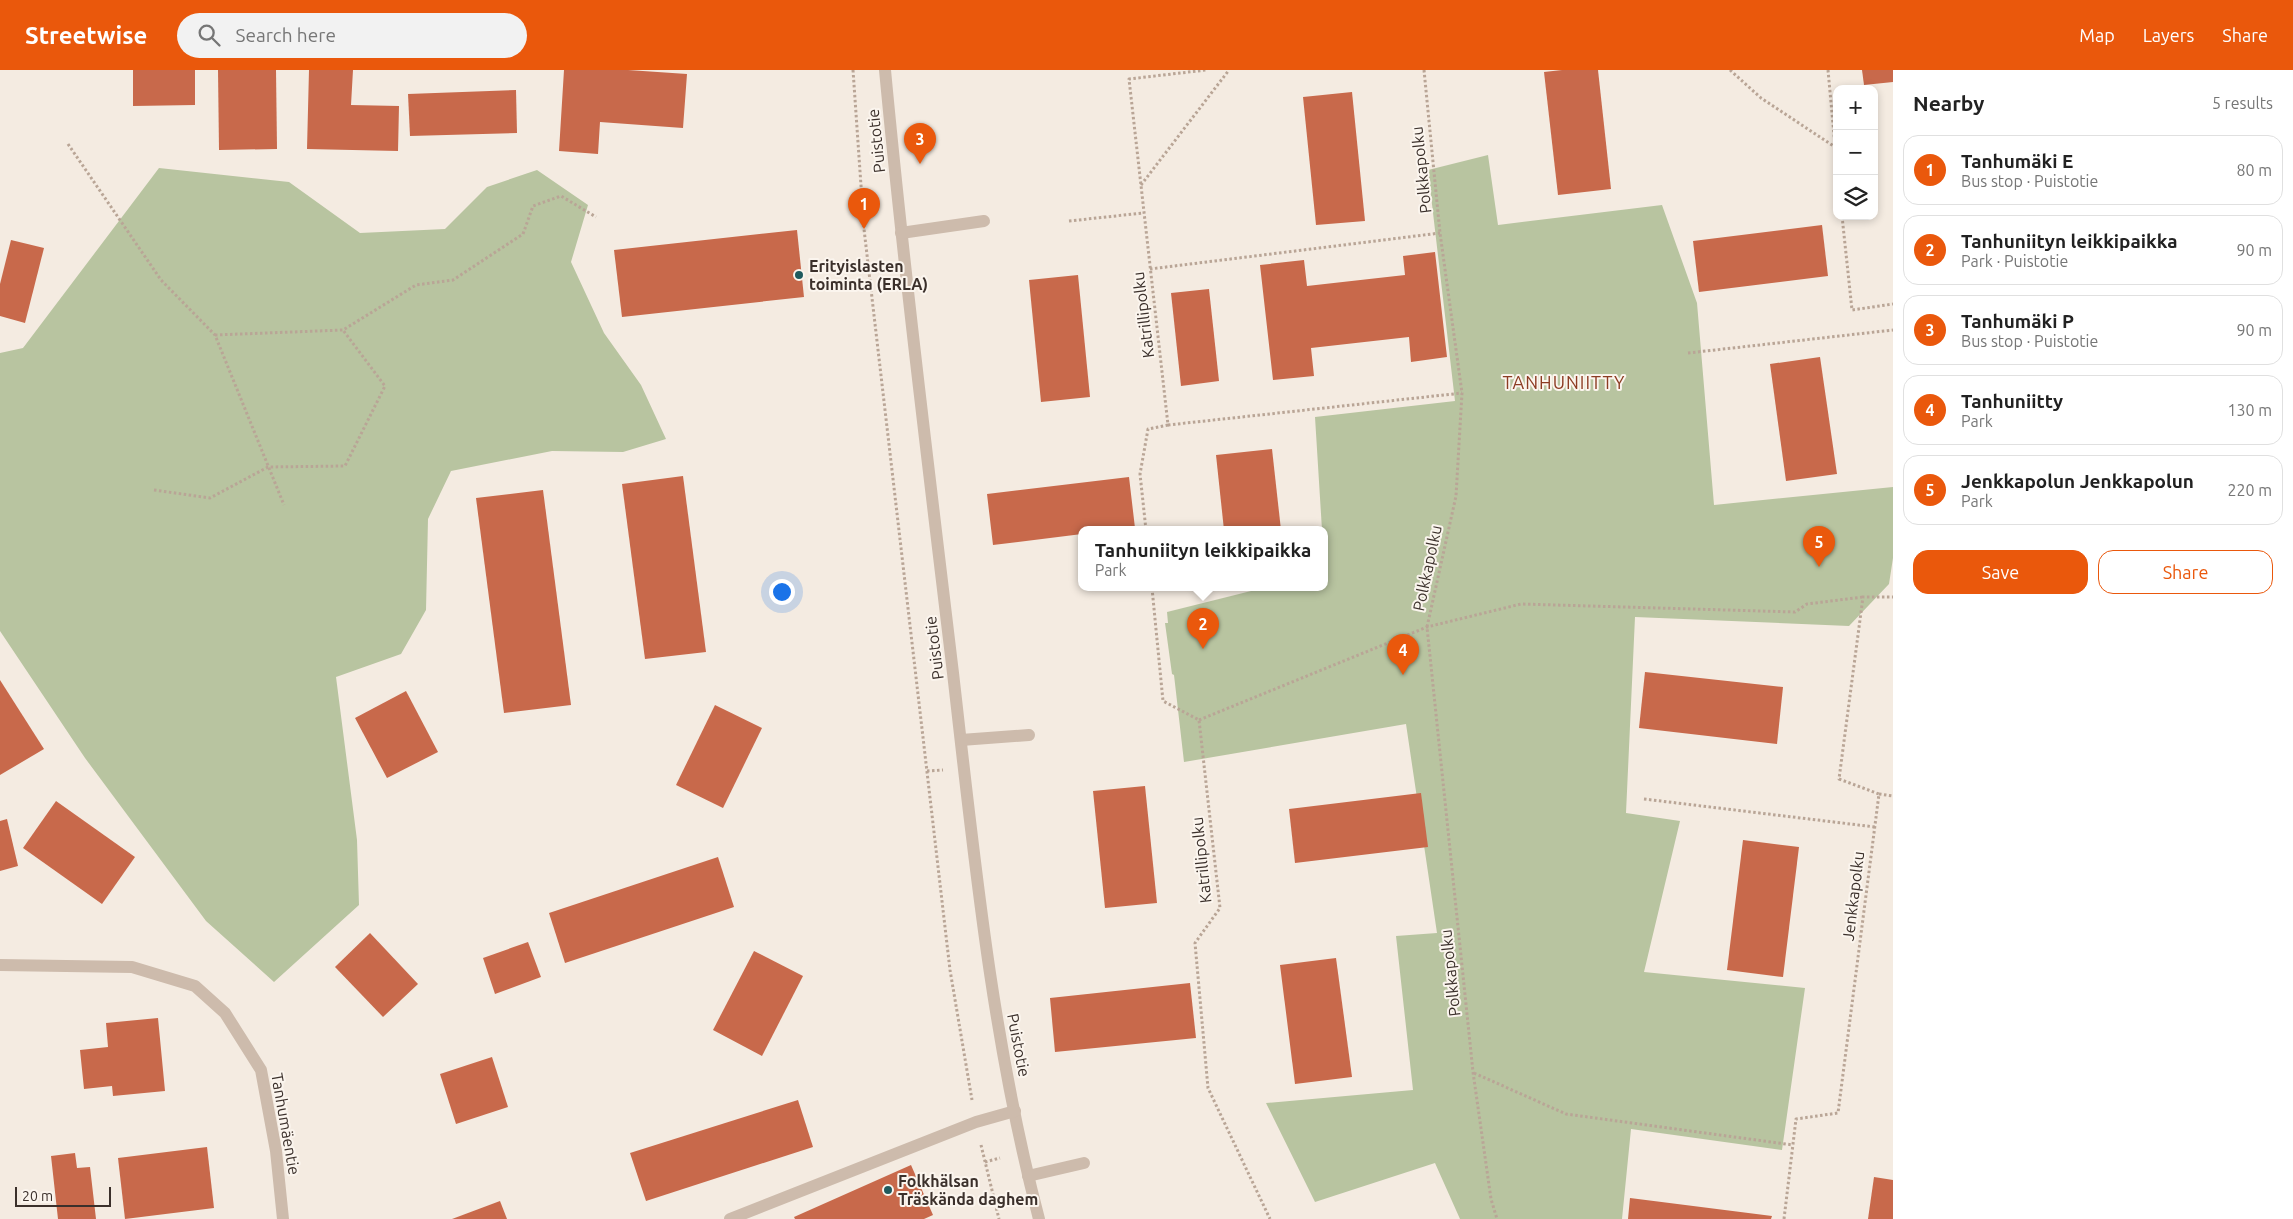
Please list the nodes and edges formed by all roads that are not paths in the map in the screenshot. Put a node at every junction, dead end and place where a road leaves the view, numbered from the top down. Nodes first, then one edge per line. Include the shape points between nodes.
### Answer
1 (885, 70) edge
2 (984, 220) dead end
3 (901, 233) junction
4 (1030, 735) dead end
5 (961, 740) junction
6 (0, 965) edge
7 (1015, 1111) junction
8 (1084, 1163) dead end
9 (1028, 1176) junction
10 (283, 1219) edge
11 (730, 1219) edge
12 (1039, 1219) edge

1 - 3 street, Puistotie
2 - 3 street
3 - 5 street, Puistotie
4 - 5 street
5 - 7 street, Puistotie via 990,981
6 - 10 street, Tanhumäentie via 132,967 195,986 224,1013 261,1070 276,1151
7 - 9 street, Puistotie
7 - 11 street via 976,1122
8 - 9 street
9 - 12 street, Puistotie

